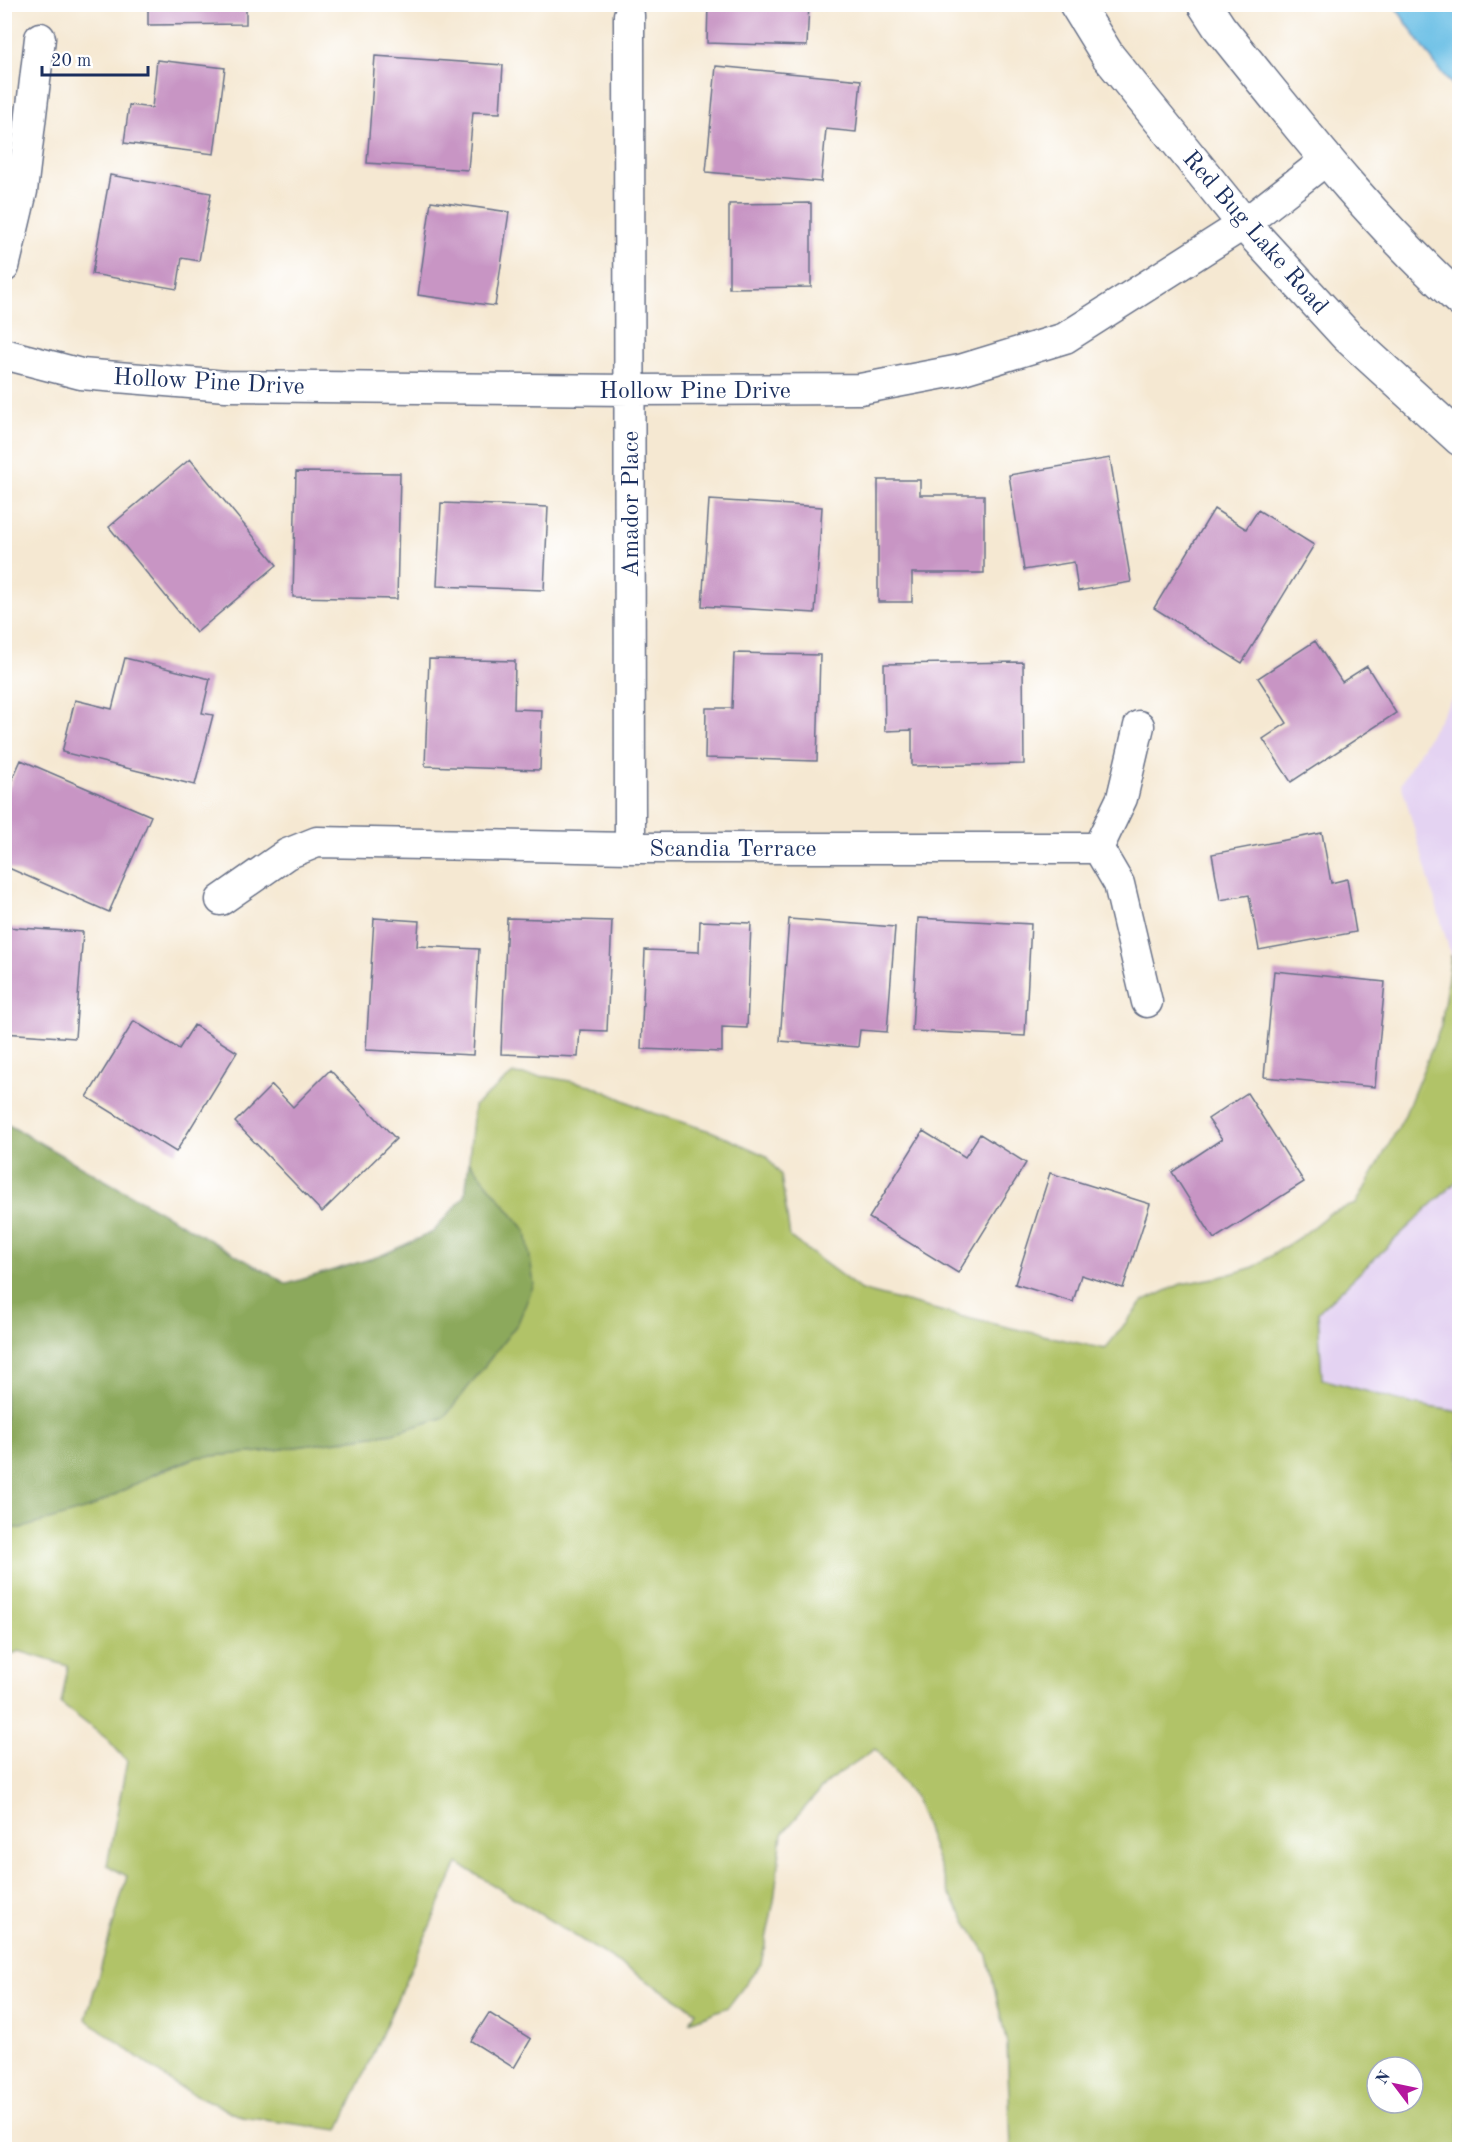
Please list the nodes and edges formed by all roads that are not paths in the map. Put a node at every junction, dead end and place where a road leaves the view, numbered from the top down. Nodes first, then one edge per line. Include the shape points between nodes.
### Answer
1 (1076, 4) edge
2 (1204, 4) edge
3 (629, 15) dead end
4 (40, 38) dead end
5 (1326, 160) junction
6 (1244, 224) junction
7 (4, 267) edge
8 (1460, 300) edge
9 (4, 354) edge
10 (630, 390) junction
11 (1460, 439) edge
12 (1139, 726) dead end
13 (630, 848) junction
14 (1098, 848) junction
15 (221, 900) dead end
16 (1147, 1002) dead end

1 - 6 main road, Red Bug Lake Road via 1108,56
2 - 5 main road
3 - 10 street, Amador Place
4 - 7 street via 22,191
5 - 6 street, Hollow Pine Drive
5 - 8 main road via 1427,271
6 - 10 street, Hollow Pine Drive via 1065,338 960,370 860,389
6 - 11 main road, Red Bug Lake Road via 1347,336
9 - 10 street, Hollow Pine Drive via 81,374 226,386
10 - 13 street, Amador Place
12 - 14 street via 1122,798
13 - 14 street, Scandia Terrace
13 - 15 street, Scandia Terrace via 317,842 286,854
14 - 16 street via 1119,884

